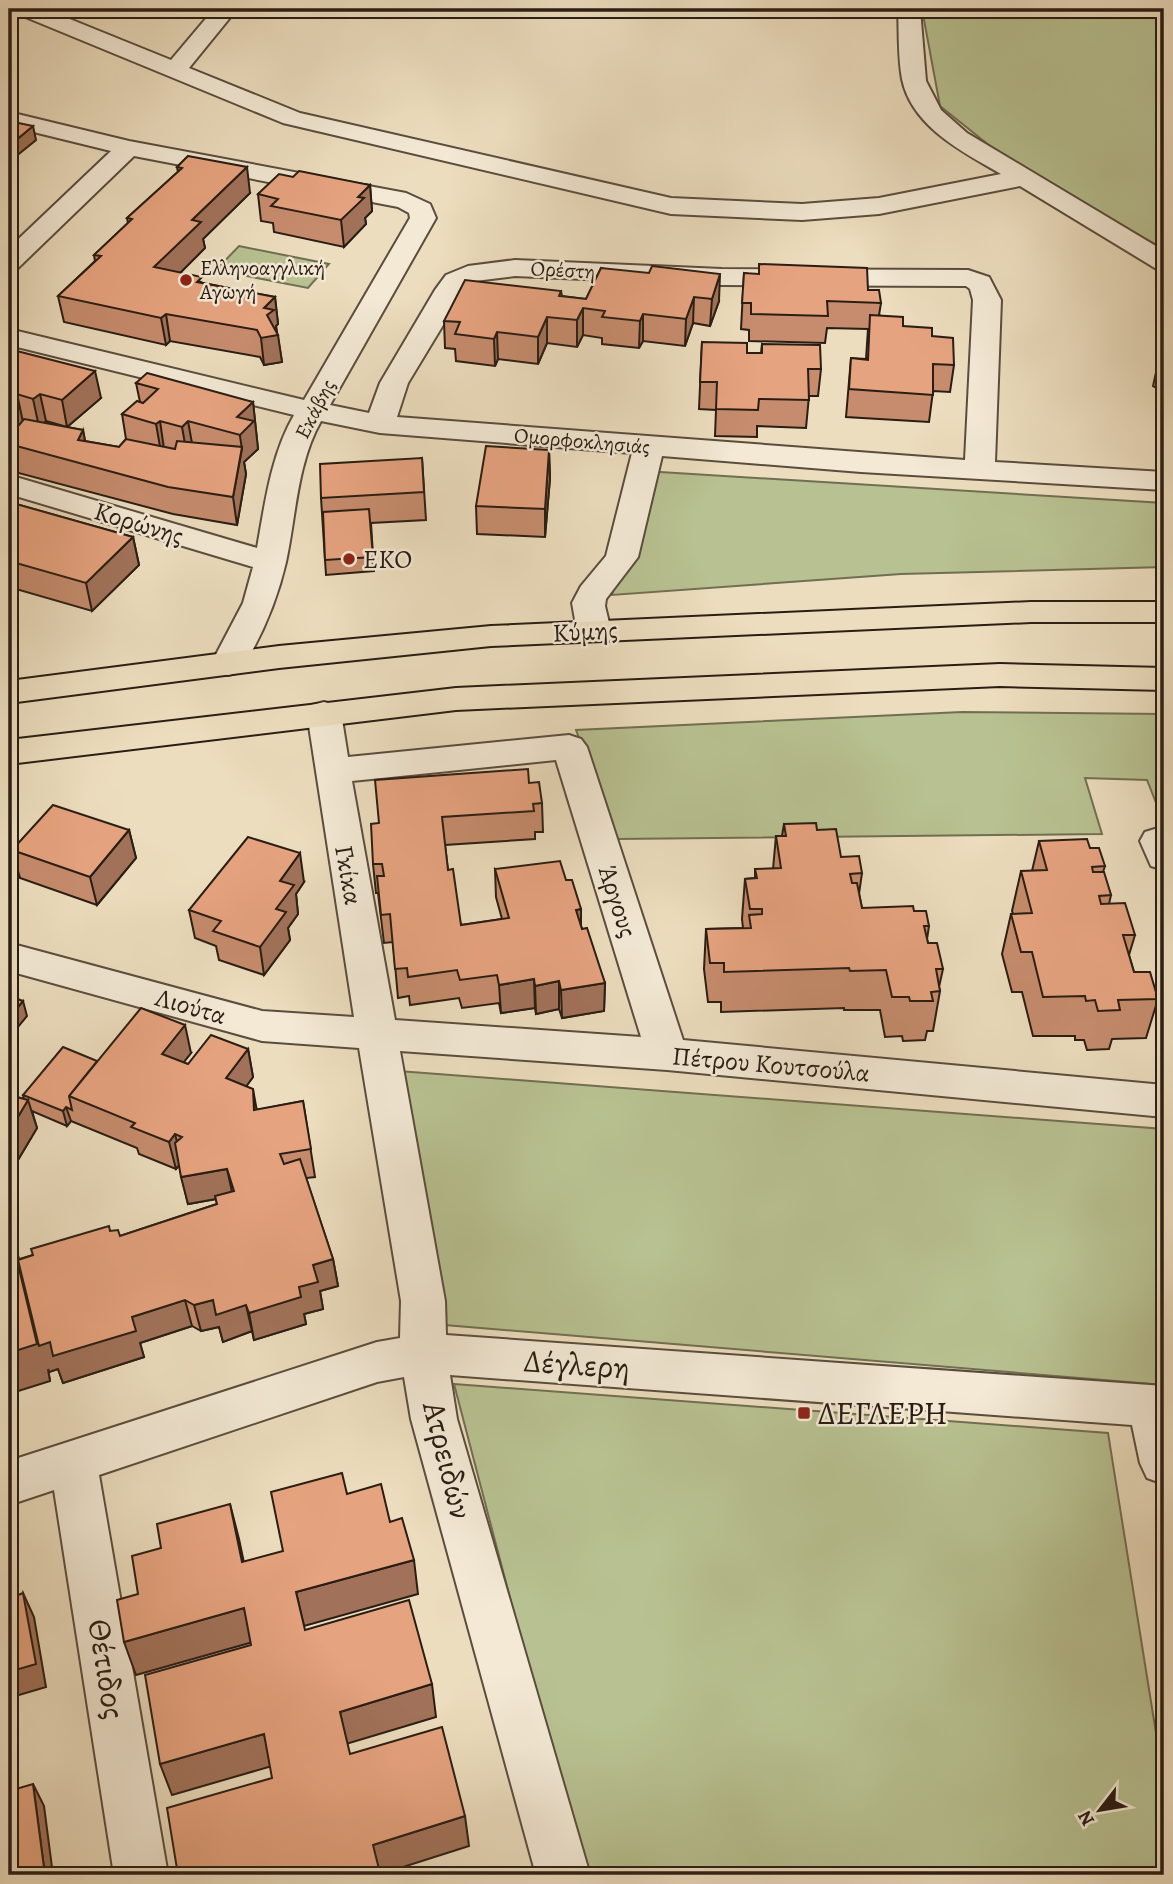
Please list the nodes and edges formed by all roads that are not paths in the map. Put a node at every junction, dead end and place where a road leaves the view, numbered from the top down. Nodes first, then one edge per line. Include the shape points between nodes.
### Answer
1 (26, 9) edge
2 (226, 9) edge
3 (909, 9) edge
4 (176, 69) junction
5 (9, 119) edge
6 (129, 148) junction
7 (1021, 178) junction
8 (9, 262) edge
9 (1164, 262) edge
10 (9, 337) edge
11 (312, 409) junction
12 (380, 424) junction
13 (649, 447) junction
14 (980, 470) junction
15 (1164, 481) edge
16 (9, 484) edge
17 (270, 562) junction
18 (1164, 612) edge
19 (594, 631) junction
20 (228, 664) junction
21 (1164, 679) edge
22 (9, 692) edge
23 (324, 713) junction
24 (9, 752) edge
25 (332, 771) junction
26 (9, 957) edge
27 (377, 1036) junction
28 (667, 1054) junction
29 (1164, 1101) edge
30 (423, 1353) junction
31 (1158, 1406) edge
32 (73, 1462) junction
33 (1164, 1463) edge
34 (9, 1483) edge
35 (141, 1875) edge
36 (563, 1875) edge

1 - 4 street
2 - 4 street
3 - 7 street via 914,81 931,114 958,138
4 - 7 street via 292,118 671,206 802,212 879,206
5 - 6 street
6 - 8 street
6 - 11 street, Εκάβης via 406,201 421,209 424,218
7 - 9 street
10 - 11 street, Ομορφοκλησιάς
11 - 12 street, Ομορφοκλησιάς
11 - 17 street, Εκάβης via 300,431 284,485
12 - 13 street, Ομορφοκλησιάς
12 - 14 street, Ορέστη via 394,383 450,290 456,281 478,272 515,268 722,277 968,278 983,286 988,300
13 - 14 street, Ομορφοκλησιάς
13 - 19 street via 622,556 588,603
14 - 15 street, Ομορφοκλησιάς
16 - 17 street, Κορώνης
17 - 20 street, Εκάβης via 259,603
18 - 19 main road, Κύμης via 1031,612
19 - 20 main road, Κύμης via 491,636
20 - 22 main road, Κύμης
21 - 23 main road via 986,676 456,699
23 - 24 main road
23 - 25 street, Γκίκα
25 - 27 street, Γκίκα
25 - 28 street, Άργους via 569,747
26 - 27 street, Λιούτα via 262,1026
27 - 28 street, Πέτρου Κουτσούλα
27 - 30 street, Ατρειδών via 423,1301
28 - 29 street, Πέτρου Κουτσούλα
30 - 31 street, Δέγλερη
30 - 32 street, Δέγλερη via 377,1362
30 - 36 street, Ατρειδών via 434,1419
31 - 33 street
32 - 34 street, Δέγλερη
32 - 35 street, Θέτιδος

